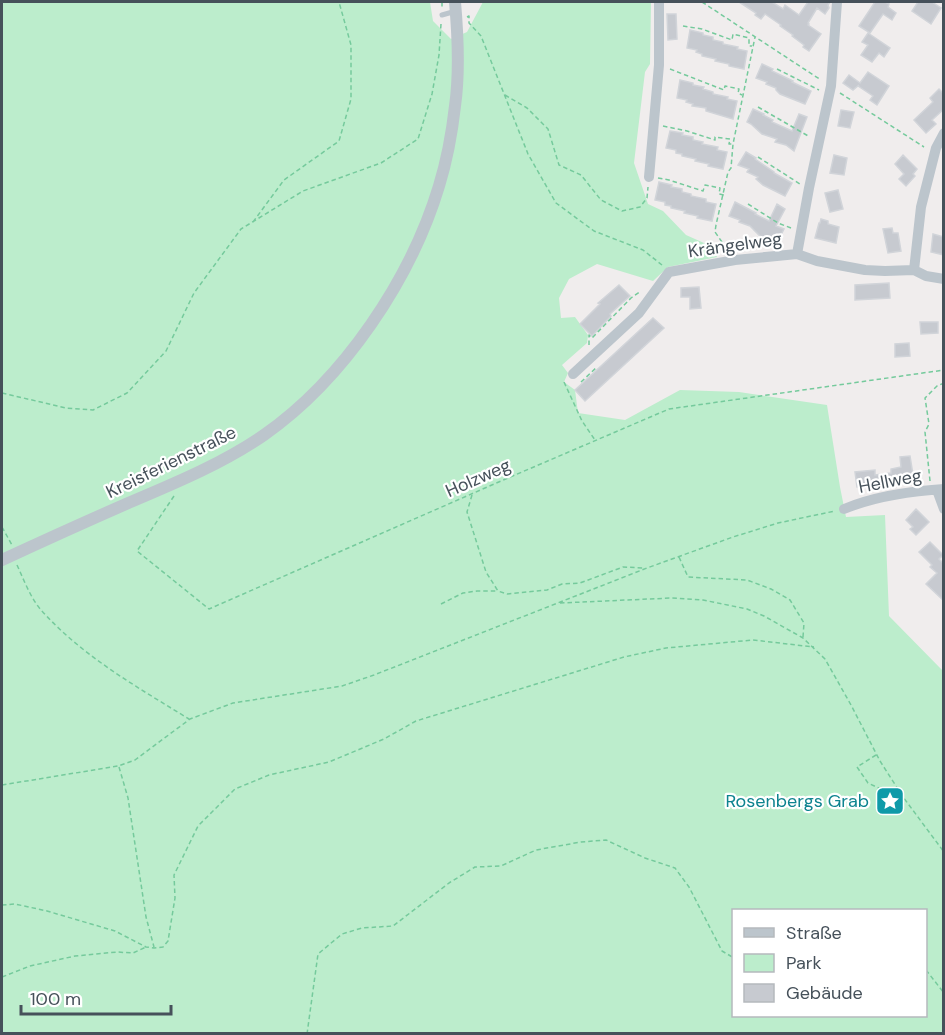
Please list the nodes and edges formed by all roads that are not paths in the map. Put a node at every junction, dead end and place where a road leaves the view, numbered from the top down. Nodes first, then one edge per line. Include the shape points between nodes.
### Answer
1 (659, 2) edge
2 (837, 2) edge
3 (456, 11) edge
4 (442, 15) road end
5 (944, 134) edge
6 (939, 157) edge
7 (649, 177) road end
8 (797, 254) junction
9 (914, 270) junction
10 (944, 279) edge
11 (573, 374) road end
12 (937, 490) edge
13 (844, 509) road end
14 (944, 509) edge
15 (2, 560) edge

1 - 7 street
2 - 8 street via 830,91
3 - 4 lane
3 - 15 street, Kreisferienstraße via 456,104 439,186 406,267 346,358 295,410 234,453 186,479
5 - 6 street via 938,142
6 - 9 street via 921,207
8 - 9 street, Krängelweg via 865,270
8 - 11 street, Krängelweg via 669,272 639,313
9 - 10 street, Krängelweg
12 - 13 street, Hellweg
12 - 14 street

